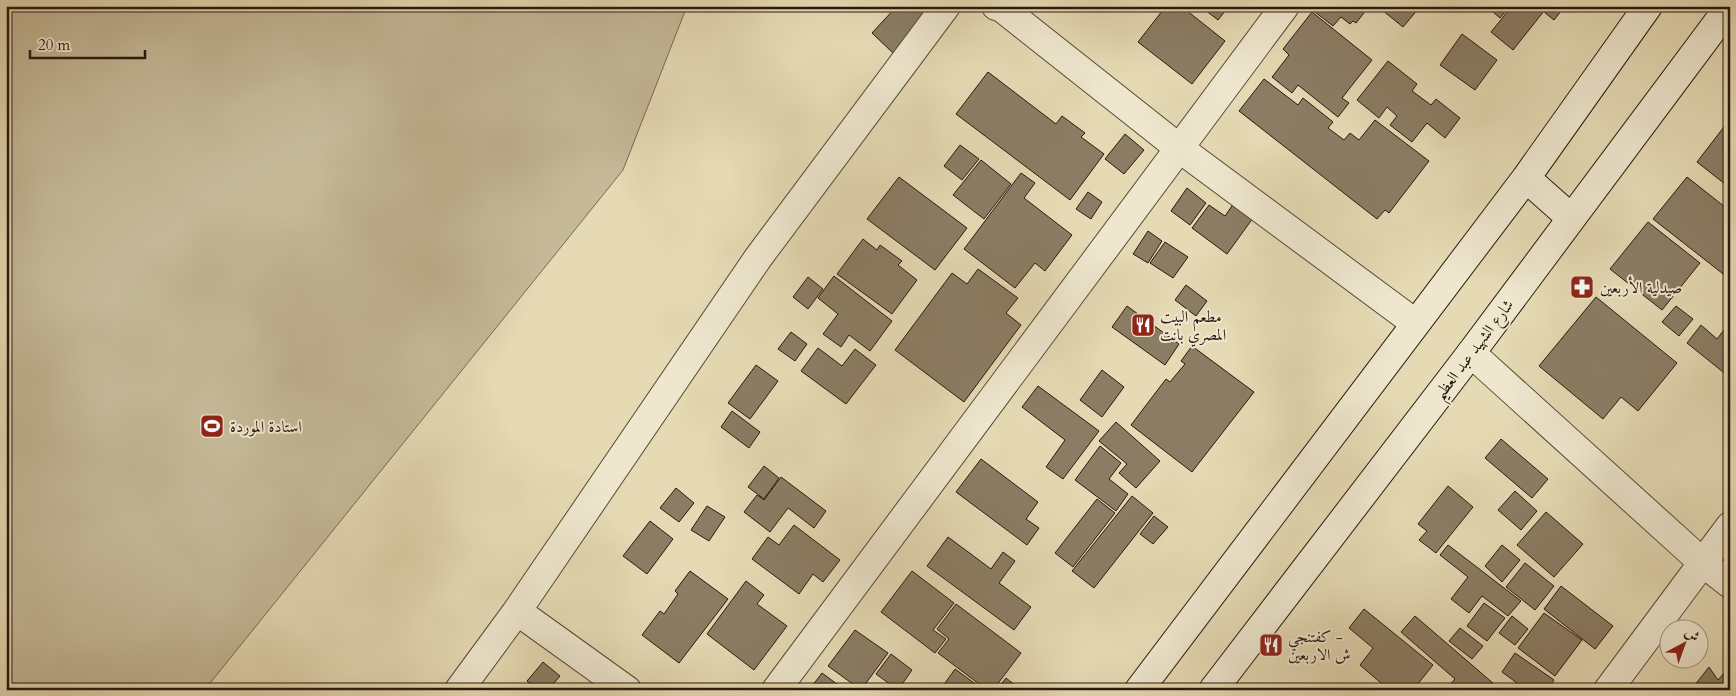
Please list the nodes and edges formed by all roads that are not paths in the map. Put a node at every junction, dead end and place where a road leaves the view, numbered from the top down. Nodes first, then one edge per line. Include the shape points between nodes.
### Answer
1 (946, 6) edge
2 (1285, 6) edge
3 (1648, 6) edge
4 (1730, 6) edge
5 (1001, 7) edge
6 (1179, 148) junction
7 (1526, 178) junction
8 (1571, 218) junction
9 (1415, 323) junction
10 (1471, 353) junction
11 (1730, 526) edge
12 (1703, 563) junction
13 (1730, 584) edge
14 (517, 611) junction
15 (459, 690) edge
16 (626, 690) edge
17 (776, 690) edge
18 (1138, 690) edge
19 (1213, 690) edge
20 (1608, 690) edge

1 - 14 street via 758,258
2 - 6 street
3 - 7 street
4 - 8 street, شارع الشهيد عبد العظيم
5 - 6 street
6 - 9 street
6 - 17 street
7 - 8 street
7 - 9 street
8 - 10 street, شارع الشهيد عبد العظيم
9 - 18 street
10 - 12 street
10 - 19 street, شارع الشهيد عبد العظيم
11 - 12 street
12 - 13 street
12 - 20 street
14 - 15 street
14 - 16 street

